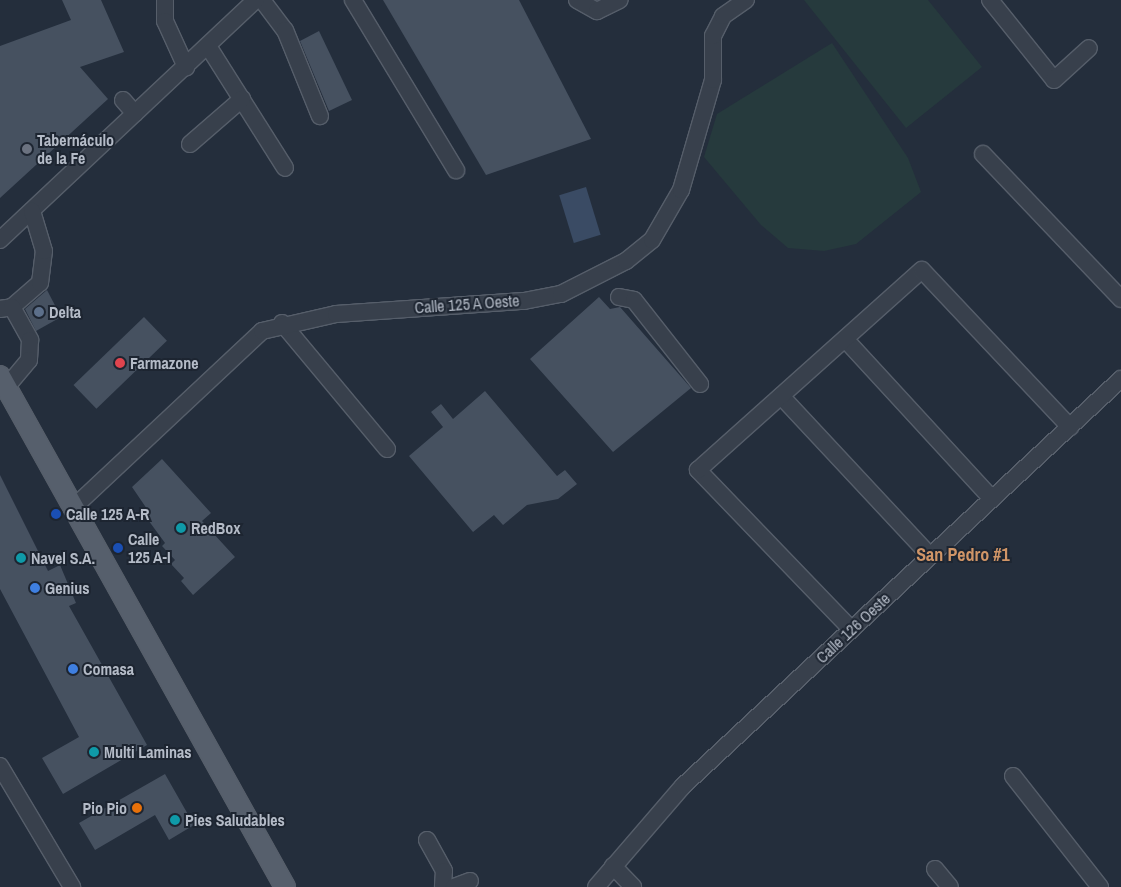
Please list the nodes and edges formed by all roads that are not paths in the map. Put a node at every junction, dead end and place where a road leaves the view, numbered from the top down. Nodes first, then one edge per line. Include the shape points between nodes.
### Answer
1 (165, 0) edge
2 (256, 0) edge
3 (262, 0) edge
4 (354, 0) edge
5 (577, 0) edge
6 (620, 0) edge
7 (746, 0) edge
8 (990, 0) edge
9 (208, 46) junction
10 (1089, 48) dead end
11 (186, 67) junction
12 (242, 99) junction
13 (123, 100) dead end
14 (135, 114) junction
15 (320, 116) dead end
16 (190, 144) dead end
17 (983, 154) dead end
18 (285, 168) dead end
19 (456, 170) dead end
20 (32, 211) junction
21 (0, 240) edge
22 (619, 297) dead end
23 (1121, 299) edge
24 (6, 308) edge
25 (282, 323) junction
26 (845, 339) junction
27 (1121, 379) edge
28 (3, 381) edge
29 (700, 384) dead end
30 (781, 396) junction
31 (1070, 427) junction
32 (387, 449) dead end
33 (992, 499) junction
34 (73, 508) junction
35 (930, 556) junction
36 (851, 629) junction
37 (0, 766) edge
38 (1013, 776) dead end
39 (427, 840) dead end
40 (613, 866) junction
41 (935, 869) dead end
42 (470, 881) dead end
43 (72, 887) edge
44 (285, 887) edge
45 (442, 887) edge
46 (454, 887) edge
47 (596, 887) edge
48 (633, 887) edge
49 (950, 887) edge
50 (1100, 887) edge

1 - 11 street via 165,21
2 - 9 street
3 - 15 street via 285,30
4 - 19 street
5 - 6 street via 597,11
7 - 25 street, Calle 125 A Oeste via 723,16 714,36 708,104 673,208 652,240 626,261 591,282 534,299 336,314
8 - 10 street via 1054,80
9 - 11 street
9 - 12 street
11 - 14 street
12 - 16 street
12 - 18 street
13 - 14 street
14 - 20 street
17 - 23 street
20 - 21 street
20 - 24 street via 44,251 40,283
22 - 29 street via 634,300
24 - 28 street via 30,340 29,360
25 - 32 street
25 - 34 street, Calle 125 A Oeste via 245,342
26 - 30 street
26 - 31 street via 922,270
26 - 33 street
27 - 31 street, Calle 126 Oeste
28 - 34 main road
30 - 35 street
30 - 36 street via 698,470
31 - 33 street, Calle 126 Oeste
33 - 35 street, Calle 126 Oeste
34 - 44 main road
35 - 36 street, Calle 126 Oeste
36 - 40 street, Calle 126 Oeste via 683,786
37 - 43 street
38 - 50 street
39 - 45 street via 444,871
40 - 47 street, Calle 126 Oeste
40 - 48 street
41 - 49 street
42 - 46 street

